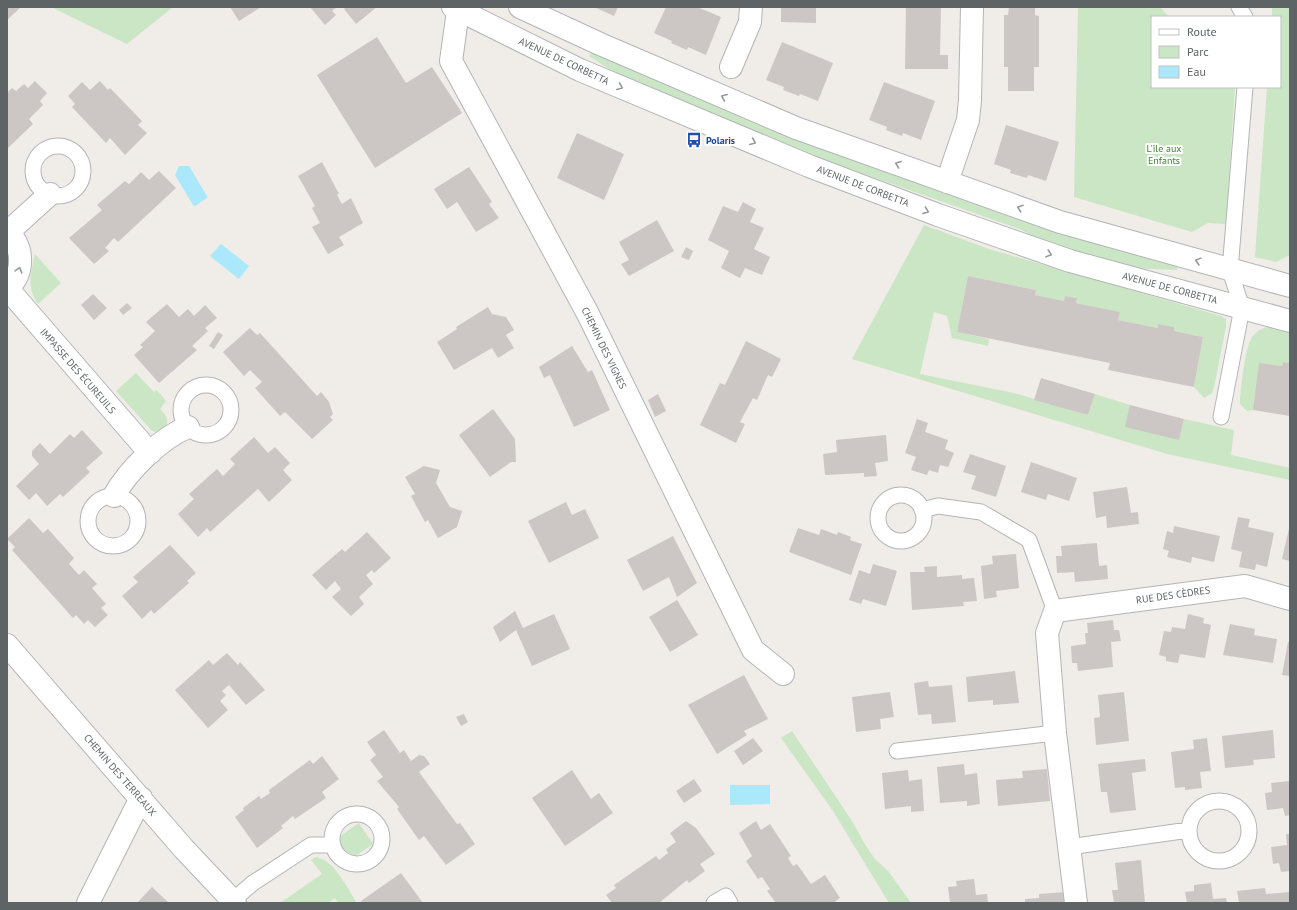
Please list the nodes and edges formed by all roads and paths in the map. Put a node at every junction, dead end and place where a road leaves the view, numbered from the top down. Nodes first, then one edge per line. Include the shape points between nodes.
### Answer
1 (751, 7) edge
2 (972, 7) edge
3 (1239, 7) edge
4 (458, 8) edge
5 (527, 9) edge
6 (1244, 16) edge
7 (506, 34) junction
8 (731, 67) dead end
9 (1245, 88) edge
10 (947, 182) junction
11 (50, 194) dead end
12 (7, 232) edge
13 (1230, 270) junction
14 (1290, 286) edge
15 (7, 288) edge
16 (1242, 308) junction
17 (1290, 320) edge
18 (1221, 417) dead end
19 (188, 427) dead end
20 (150, 453) junction
21 (114, 496) dead end
22 (922, 510) dead end
23 (1290, 599) edge
24 (1055, 611) junction
25 (7, 645) edge
26 (783, 674) dead end
27 (1055, 733) junction
28 (897, 751) dead end
29 (141, 798) junction
30 (1189, 830) junction
31 (332, 845) dead end
32 (1069, 847) junction
33 (234, 902) edge
34 (88, 903) edge
35 (714, 903) edge
36 (730, 903) edge
37 (1076, 903) edge

1 - 8 street via 750,22
2 - 10 street via 968,120
3 - 6 lane
4 - 7 street, AVENUE DE CORBETTA
4 - 26 street, CHEMIN DES VIGNES via 451,61 588,314 753,650
5 - 7 street
10 -> 5 street via 796,128 600,44
7 -> 16 street, AVENUE DE CORBETTA via 580,70 809,166 938,215 1070,261
9 - 13 lane
13 -> 10 street via 1060,222
11 - 12 street
15 -> 12 street via 19,272 21,260 19,248
13 - 14 street
13 - 16 lane
15 - 20 street, IMPASSE DES ÉCUREUILS
16 - 17 street, AVENUE DE CORBETTA
16 - 18 lane
19 - 20 street via 175,432
20 - 21 street via 121,484
22 - 24 lane via 938,506 981,512 1029,540
23 - 24 street, RUE DES CÈDRES via 1245,586
24 - 27 street via 1047,633
25 - 29 street, CHEMIN DES TERREAUX
27 - 28 lane
27 - 32 street
29 - 33 street, CHEMIN DES TERREAUX
29 - 34 street
30 - 30 lane via 1191,843 1197,852 1215,861 1226,860 1239,853 1248,840 1249,830 1247,820 1235,804 1217,800 1208,803 1193,815
30 - 32 lane
31 - 33 lane via 311,845 254,883
32 - 37 street
35 - 36 lane via 726,896

